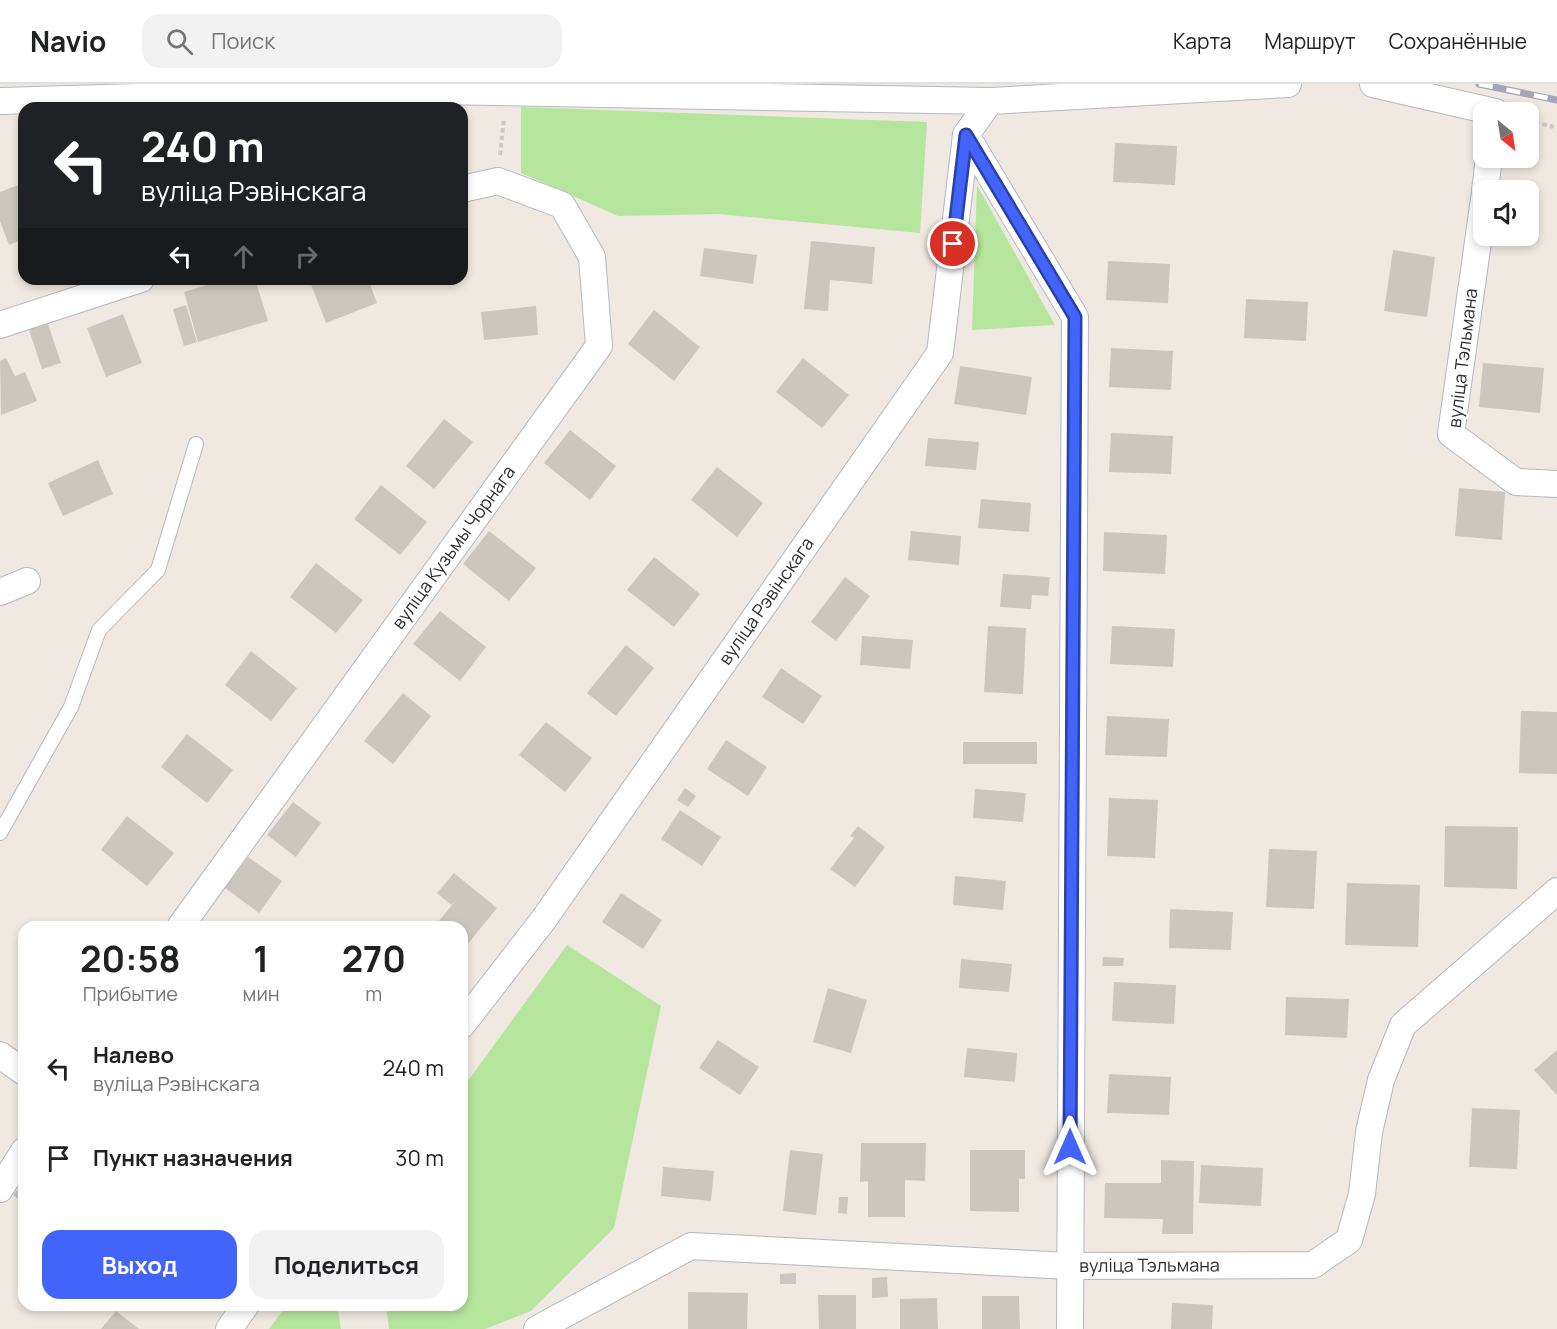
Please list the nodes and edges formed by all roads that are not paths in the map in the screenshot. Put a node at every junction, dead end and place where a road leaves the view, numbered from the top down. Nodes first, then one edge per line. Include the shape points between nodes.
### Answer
1 (1288, 84) edge
2 (1373, 84) edge
3 (382, 94) edge
4 (0, 101) edge
5 (990, 101) junction
6 (1473, 107) edge
7 (966, 135) junction
8 (468, 188) edge
9 (1477, 246) edge
10 (123, 285) edge
11 (0, 325) edge
12 (196, 444) dead end
13 (1557, 484) edge
14 (27, 581) dead end
15 (0, 592) edge
16 (0, 833) edge
17 (1557, 891) edge
18 (184, 921) edge
19 (468, 1017) edge
20 (0, 1055) edge
21 (18, 1068) edge
22 (18, 1160) edge
23 (0, 1189) edge
24 (1069, 1266) junction
25 (242, 1311) edge
26 (551, 1326) edge
27 (228, 1329) edge
28 (1070, 1329) edge

1 - 5 street
2 - 6 street
3 - 4 street
3 - 5 street via 507,91
5 - 7 street
7 - 19 street, вуліца Рэвінскага via 940,353 544,919
7 - 24 street via 1075,317
8 - 18 street, вуліца Кузьмы Чорнага via 498,181 562,205 592,256 599,346
9 - 13 street, вуліца Тэльмана via 1451,434 1516,482
10 - 11 street
12 - 16 lane via 158,570 99,630 71,707
14 - 15 street
17 - 24 street, вуліца Тэльмана via 1404,1025 1380,1080 1362,1194 1349,1240 1314,1265
20 - 21 street
22 - 23 street
24 - 26 street, вуліца Тэльмана via 691,1246
24 - 28 street
25 - 27 street

